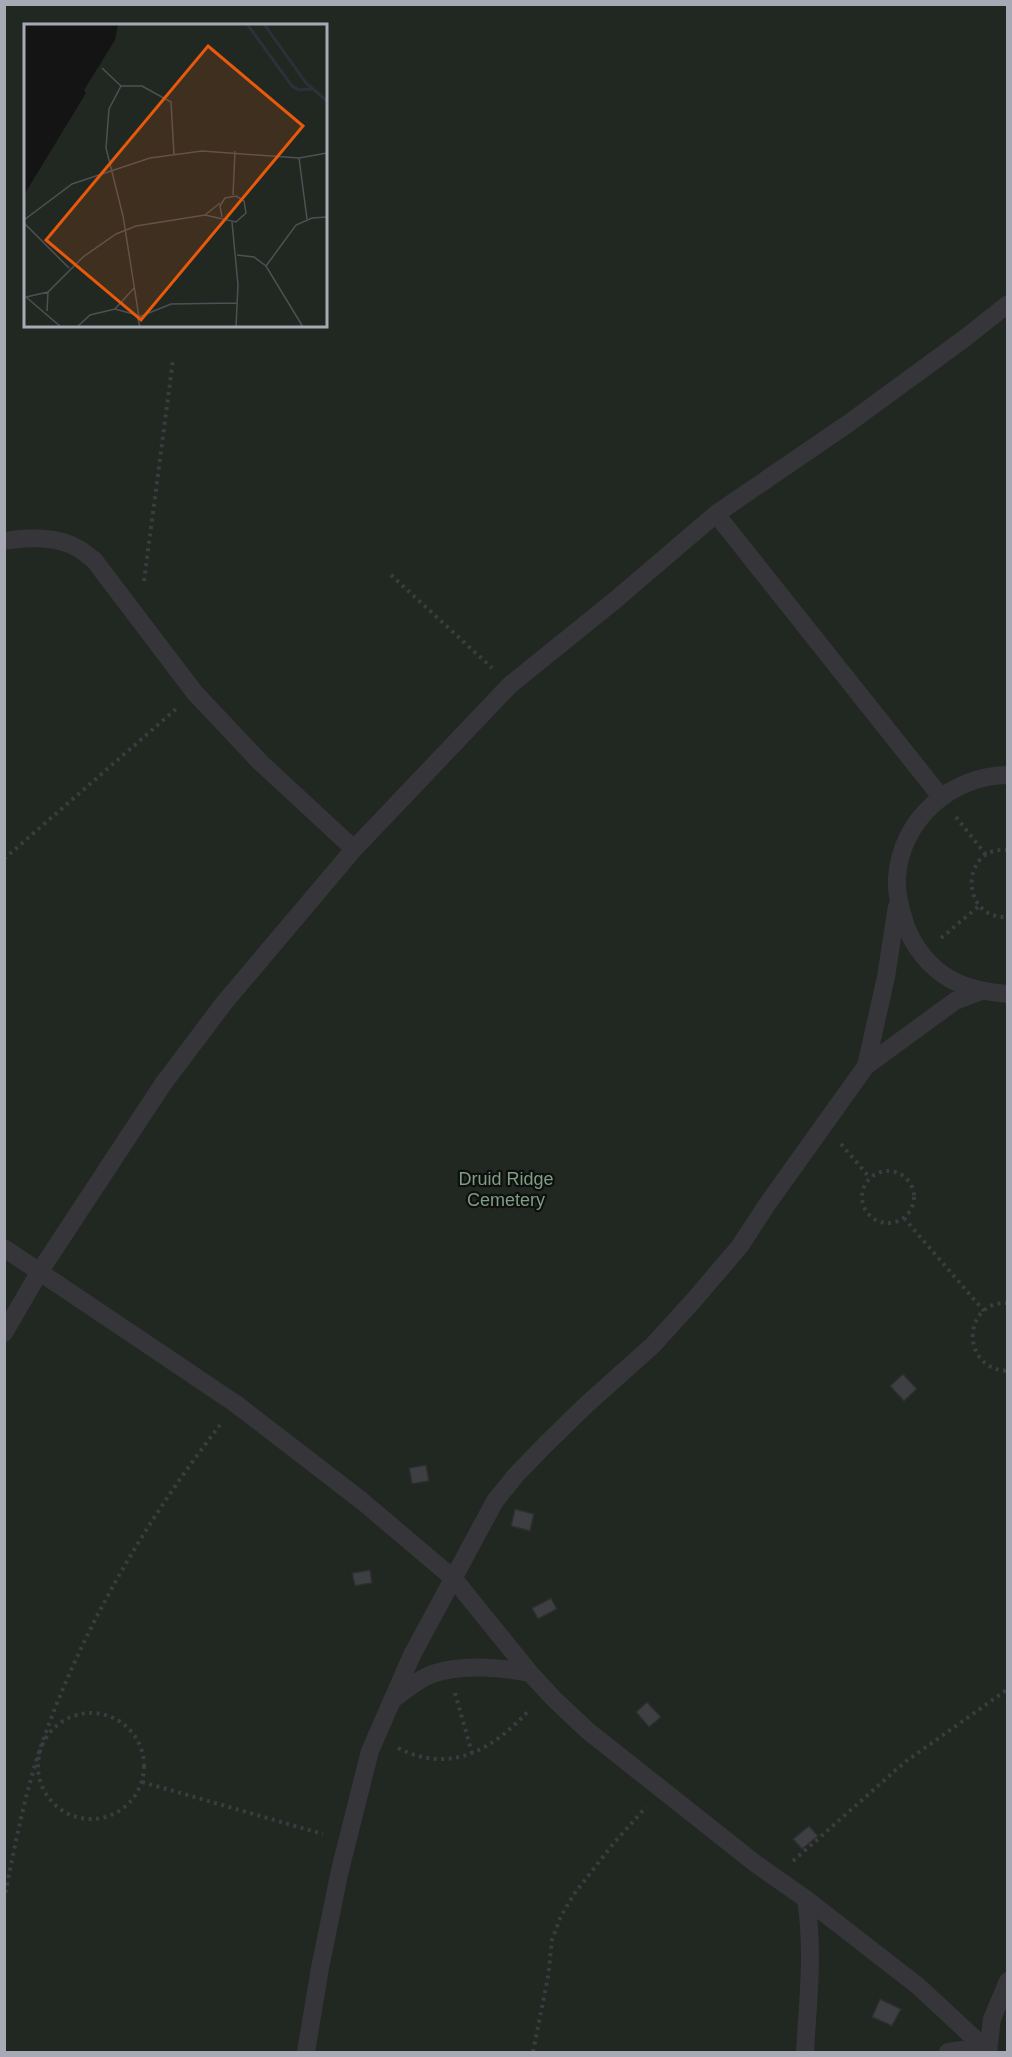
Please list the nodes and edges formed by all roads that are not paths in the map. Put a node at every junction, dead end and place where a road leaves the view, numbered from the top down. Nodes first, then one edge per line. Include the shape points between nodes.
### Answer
1 (1008, 304) edge
2 (716, 514) junction
3 (4, 541) edge
4 (1008, 775) edge
5 (941, 797) junction
6 (354, 849) junction
7 (898, 902) junction
8 (981, 992) junction
9 (1008, 994) edge
10 (866, 1066) junction
11 (4, 1248) edge
12 (40, 1271) junction
13 (4, 1333) edge
14 (454, 1579) junction
15 (530, 1673) junction
16 (392, 1700) junction
17 (806, 1899) junction
18 (1008, 1981) edge
19 (306, 2052) edge
20 (805, 2052) edge
21 (948, 2052) edge
22 (988, 2052) edge

1 - 2 lane via 849,423
2 - 5 lane
2 - 6 lane via 510,685
3 - 6 lane via 62,541 94,560 195,693 261,763
4 - 5 lane via 971,781
5 - 7 lane via 924,812 899,860
6 - 12 lane via 163,1084
7 - 8 lane via 909,935 921,954 950,978
7 - 10 lane
8 - 9 lane
8 - 10 lane via 955,1001
10 - 14 lane via 740,1246 694,1300 653,1345 516,1474 495,1501
11 - 12 lane
12 - 13 lane
12 - 14 lane via 236,1404 362,1501
14 - 15 lane
14 - 16 lane
15 - 16 lane via 504,1668 431,1674
15 - 17 lane via 588,1731
16 - 19 lane via 370,1751 347,1841
17 - 20 lane via 811,1944
17 - 22 lane via 918,1986
18 - 22 lane via 992,2019
21 - 22 lane

